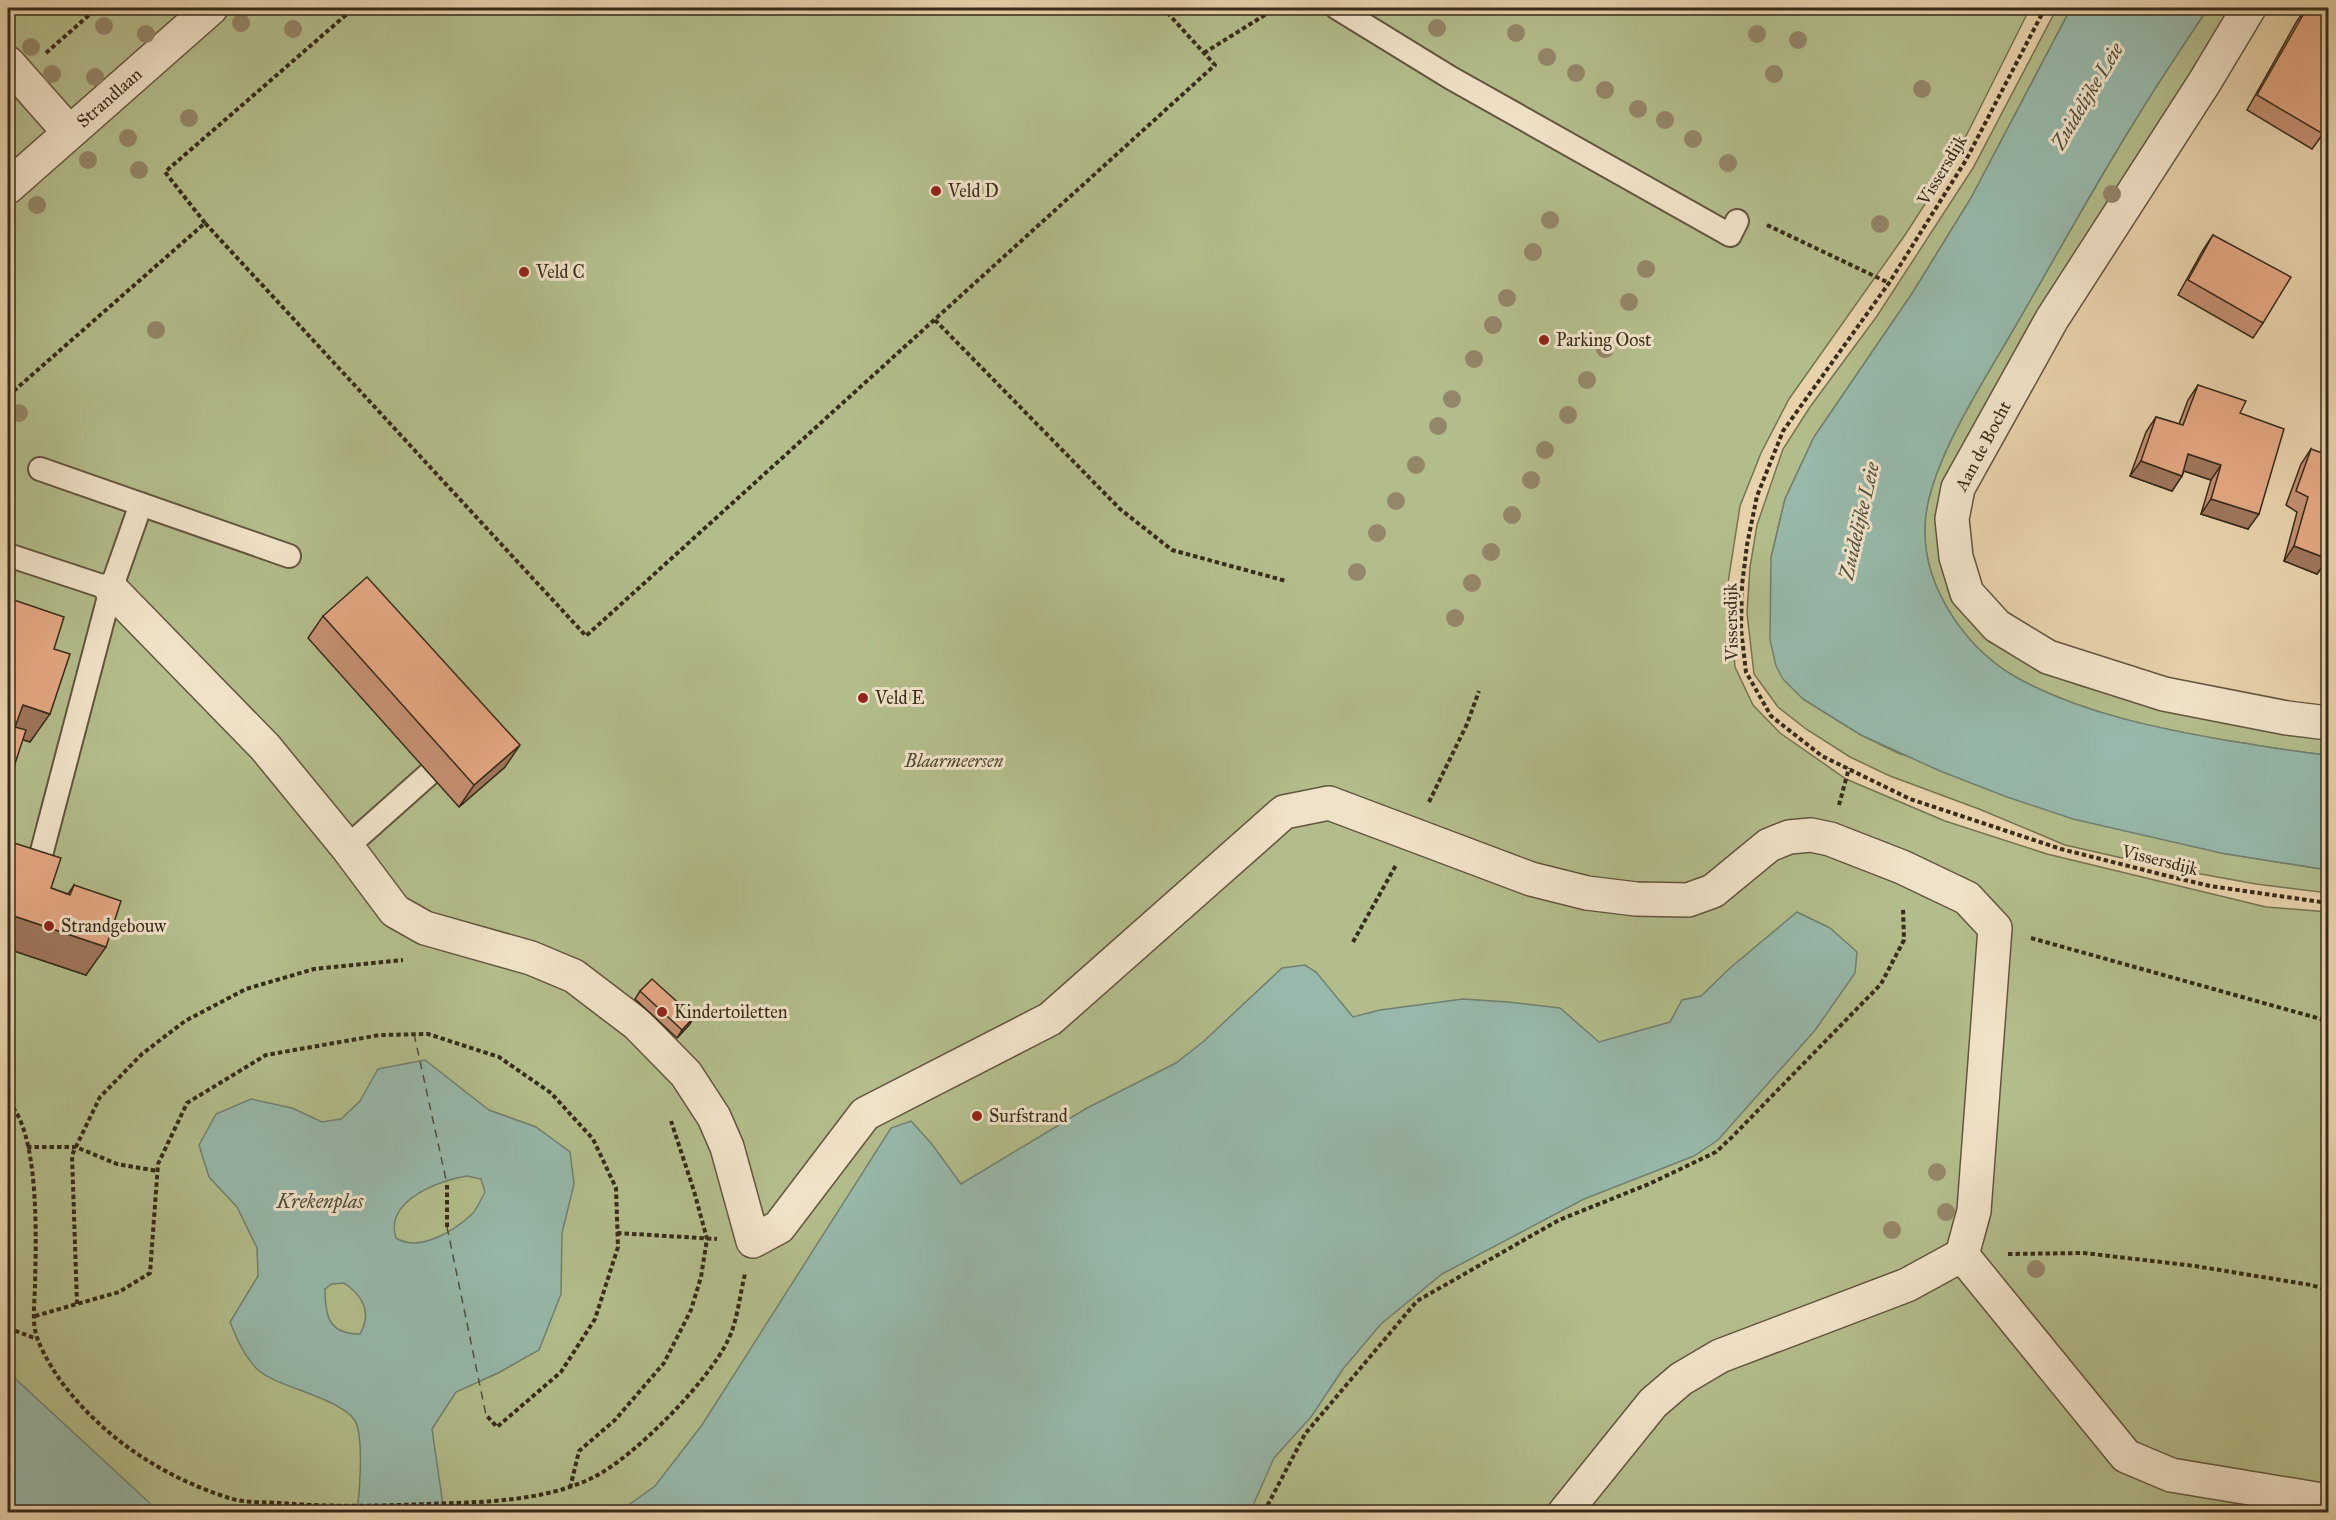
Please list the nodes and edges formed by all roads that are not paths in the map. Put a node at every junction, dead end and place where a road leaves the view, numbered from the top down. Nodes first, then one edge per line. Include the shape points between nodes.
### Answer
1 (212, 8) edge
2 (1337, 8) edge
3 (2249, 8) edge
4 (8, 63) edge
5 (69, 132) junction
6 (8, 187) edge
7 (1737, 221) road end
8 (40, 469) dead end
9 (141, 504) junction
10 (8, 555) edge
11 (289, 556) dead end
12 (111, 589) junction
13 (2328, 723) edge
14 (429, 774) dead end
15 (346, 847) junction
16 (36, 874) edge
17 (1962, 1255) junction
18 (2328, 1501) edge
19 (1565, 1512) edge

1 - 5 street, Strandlaan
2 - 7 lane via 1451,78 1730,235
3 - 13 street, Aan de Bocht via 2052,320 1958,488 1952,519 1956,557 1967,593 1997,626 2048,657 2164,694
4 - 5 street
5 - 6 street, Strandlaan
8 - 9 lane
9 - 11 lane
9 - 12 lane
10 - 12 lane
12 - 15 street via 265,747
12 - 16 lane
14 - 15 lane
15 - 17 street via 395,911 425,928 531,958 574,976 637,1024 686,1074 714,1117 727,1147 740,1241 779,1227 865,1114 1050,1019 1284,812 1329,804 1531,879 1587,893 1636,899 1688,900 1713,891 1768,845 1789,837 1811,835 1830,839 1967,898 1995,928 1974,1211
17 - 18 street via 2126,1456 2171,1475
17 - 19 street via 1907,1285 1719,1356 1681,1379 1653,1403

